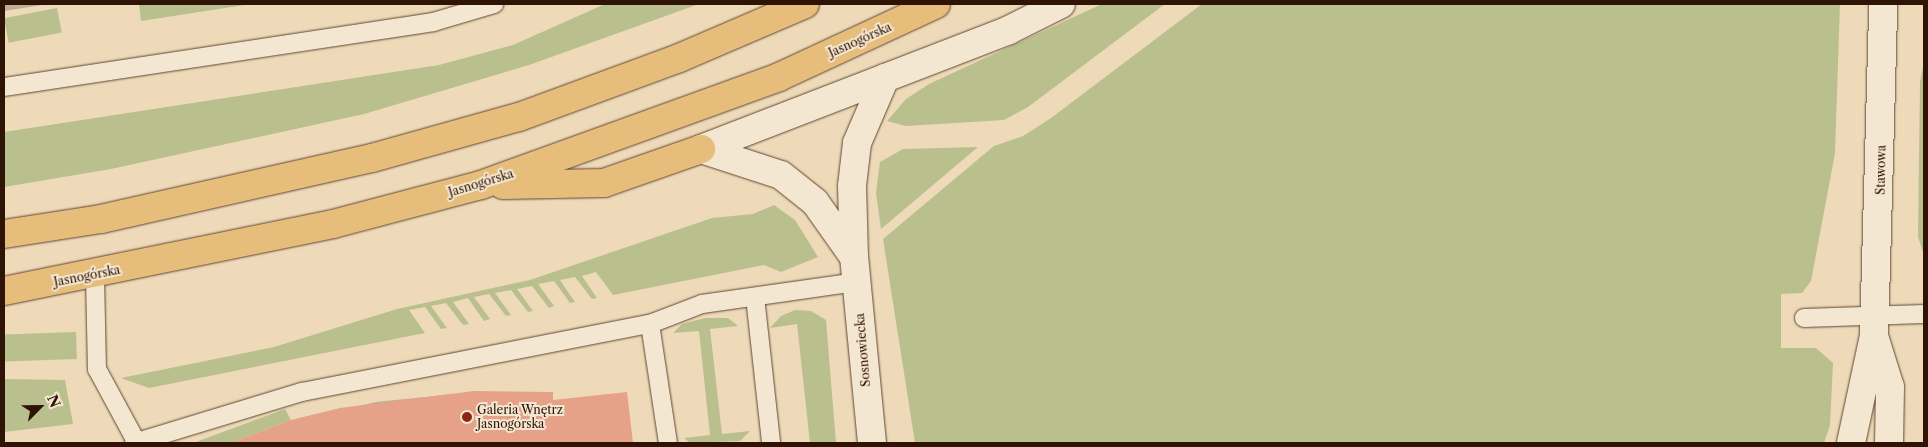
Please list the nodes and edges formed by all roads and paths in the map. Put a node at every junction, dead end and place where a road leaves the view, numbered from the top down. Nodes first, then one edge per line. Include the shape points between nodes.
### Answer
1 (494, 4) edge
2 (936, 4) edge
3 (1061, 4) edge
4 (1883, 4) edge
5 (796, 6) edge
6 (885, 78) junction
7 (4, 87) edge
8 (702, 149) junction
9 (481, 185) junction
10 (4, 234) edge
11 (855, 270) junction
12 (95, 276) junction
13 (4, 291) edge
14 (755, 296) junction
15 (1924, 314) edge
16 (1804, 318) dead end
17 (650, 324) junction
18 (1875, 326) junction
19 (135, 442) edge
20 (668, 443) edge
21 (771, 443) edge
22 (872, 443) edge
23 (1851, 443) edge
24 (1889, 443) edge

1 - 7 lane via 432,22
2 - 9 main road, Jasnogórska via 779,77
3 - 6 street via 1009,30
4 - 18 street, Stawowa
5 - 10 main road via 519,117 353,163 101,219
6 - 8 street
6 - 11 street, Sosnowiecka via 857,143 852,186
8 - 9 main road via 604,183
8 - 11 street via 781,175 815,202
9 - 12 main road, Jasnogórska via 333,224
11 - 14 lane
11 - 22 street, Sosnowiecka
12 - 13 main road, Jasnogórska
12 - 19 lane via 97,369
14 - 17 lane via 702,304
14 - 21 lane
15 - 18 lane
16 - 18 lane
17 - 19 lane via 302,392
17 - 20 lane
18 - 23 street, Stawowa
18 - 24 street, Stawowa via 1890,387

